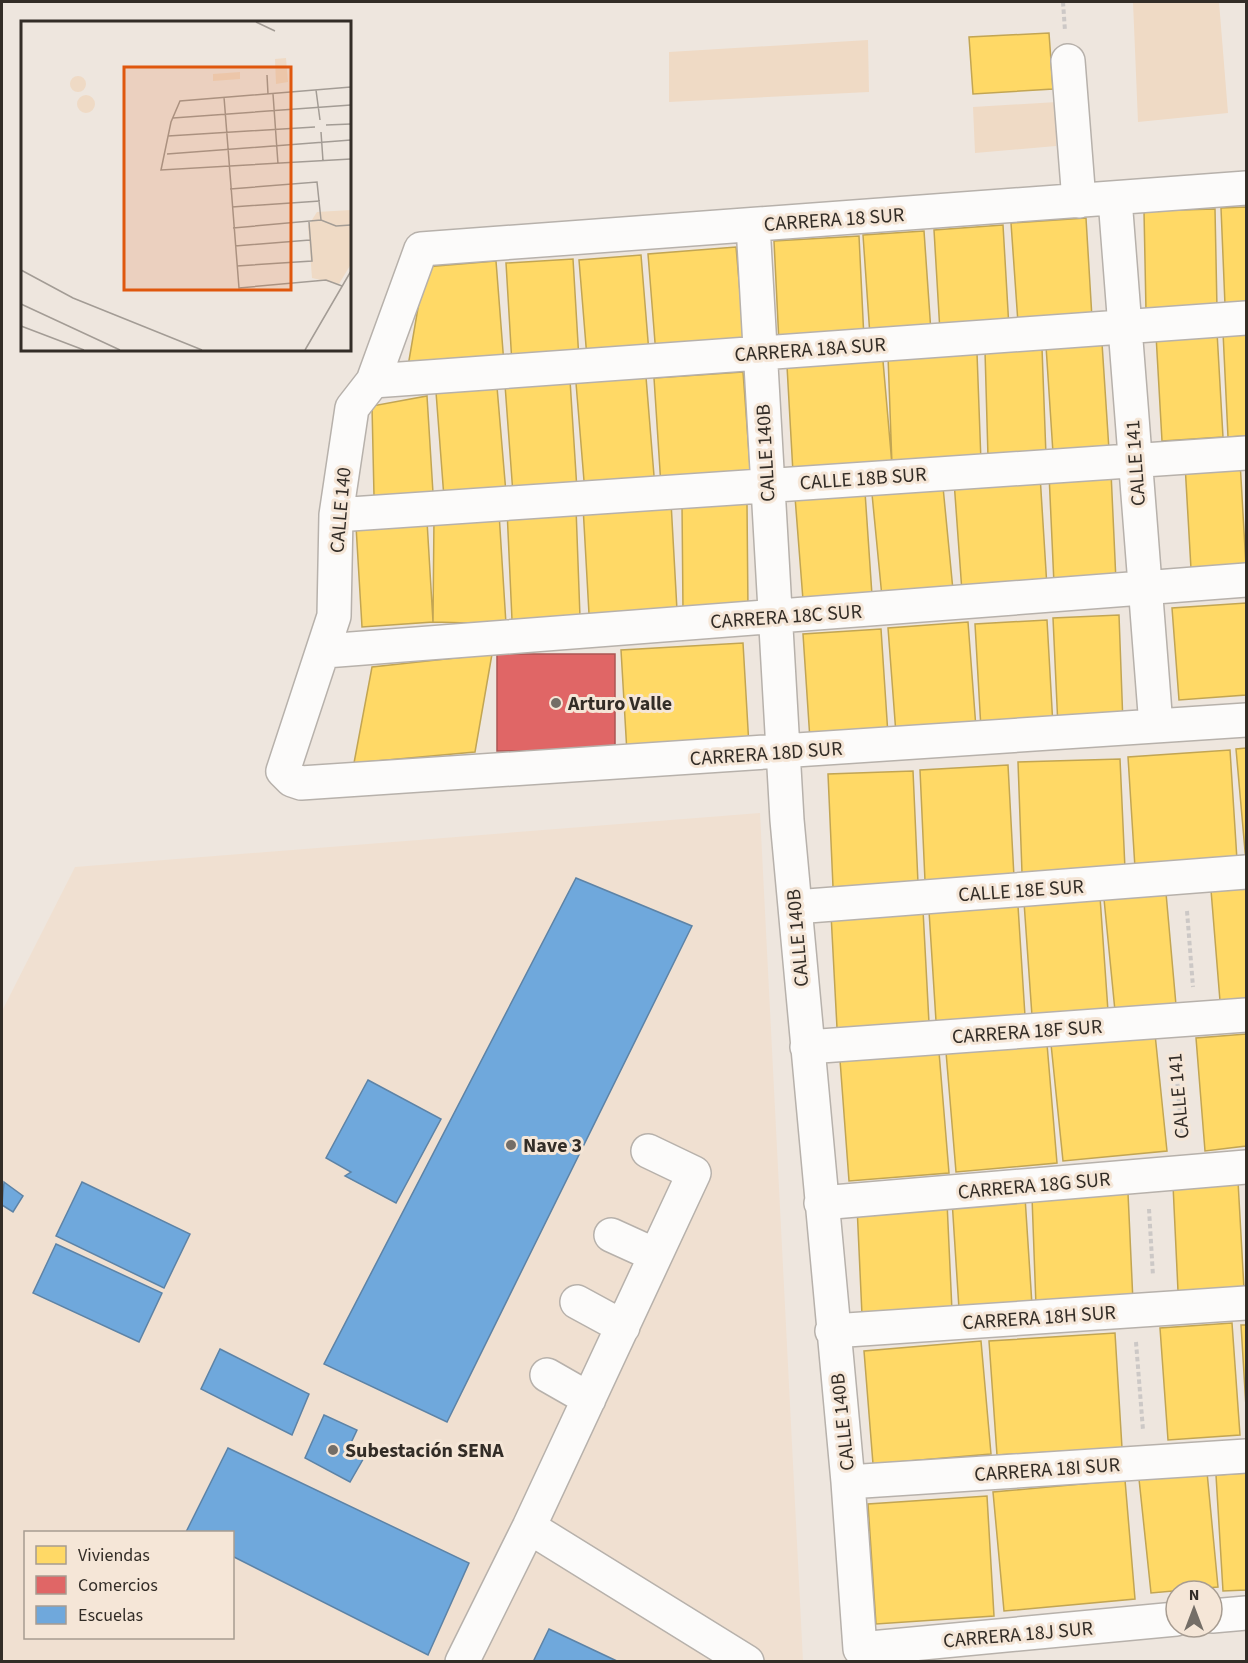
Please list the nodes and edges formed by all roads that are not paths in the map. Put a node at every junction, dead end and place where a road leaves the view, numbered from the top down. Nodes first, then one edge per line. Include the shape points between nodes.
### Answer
1 (1068, 61) dead end
2 (1246, 188) edge
3 (1115, 199) junction
4 (1079, 201) junction
5 (753, 225) junction
6 (421, 249) joint
7 (1246, 318) edge
8 (1125, 327) junction
9 (759, 353) junction
10 (373, 381) junction
11 (1246, 453) edge
12 (1135, 459) junction
13 (766, 485) junction
14 (336, 515) junction
15 (1246, 580) edge
16 (1144, 589) junction
17 (774, 617) junction
18 (325, 651) junction
19 (1246, 720) edge
20 (1156, 726) junction
21 (783, 752) junction
22 (287, 777) joint
23 (1246, 872) edge
24 (795, 907) junction
25 (1246, 1015) edge
26 (807, 1047) junction
27 (648, 1151) dead end
28 (1246, 1167) edge
29 (820, 1203) junction
30 (611, 1235) dead end
31 (655, 1255) junction
32 (577, 1302) dead end
33 (1246, 1303) edge
34 (623, 1327) junction
35 (832, 1331) junction
36 (547, 1375) dead end
37 (589, 1399) junction
38 (1246, 1456) edge
39 (848, 1482) junction
40 (529, 1527) junction
41 (1246, 1613) edge
42 (1224, 1615) edge
43 (1164, 1620) edge
44 (860, 1649) joint
45 (462, 1662) edge
46 (747, 1662) edge

1 - 4 street
2 - 3 street, CARRERA 18 SUR
3 - 4 street, CARRERA 18 SUR
3 - 8 street, CALLE 141
4 - 5 street, CARRERA 18 SUR
5 - 6 street, CARRERA 18 SUR
5 - 9 street, CALLE 140B
6 - 10 street, CALLE 140
7 - 8 street, CARRERA 18A SUR
8 - 9 street, CARRERA 18A SUR
8 - 12 street, CALLE 141
9 - 10 street, CARRERA 18A SUR
9 - 13 street, CALLE 140B
10 - 14 street, CALLE 140 via 352,408
11 - 12 street, CALLE 18B SUR
12 - 13 street, CALLE 18B SUR
12 - 16 street, CALLE 141
13 - 14 street, CALLE 18B SUR
13 - 17 street, CALLE 140B
14 - 18 street, CALLE 140 via 334,616
15 - 16 street, CARRERA 18C SUR
16 - 17 street, CARRERA 18C SUR
16 - 20 street, CALLE 141
17 - 18 street, CARRERA 18C SUR
17 - 21 street, CALLE 140B
18 - 22 street, CALLE 140 via 284,764
19 - 20 street, CARRERA 18D SUR
20 - 21 street, CARRERA 18D SUR
21 - 22 street, CARRERA 18D SUR via 301,783
21 - 24 street, CALLE 140B
23 - 24 street, CALLE 18E SUR
24 - 26 street, CALLE 140B
25 - 26 street, CARRERA 18F SUR
26 - 29 street, CALLE 140B
27 - 31 street via 694,1173
28 - 29 street, CARRERA 18G SUR
29 - 35 street, CALLE 140B
30 - 31 street
31 - 34 street
32 - 34 street
33 - 35 street, CARRERA 18H SUR
34 - 37 street
35 - 39 street, CALLE 140B
36 - 37 street
37 - 40 street
38 - 39 street, CARRERA 18I SUR
39 - 44 street, CALLE 140B
40 - 45 street
40 - 46 street
41 - 42 street
43 - 44 street, CARRERA 18J SUR

